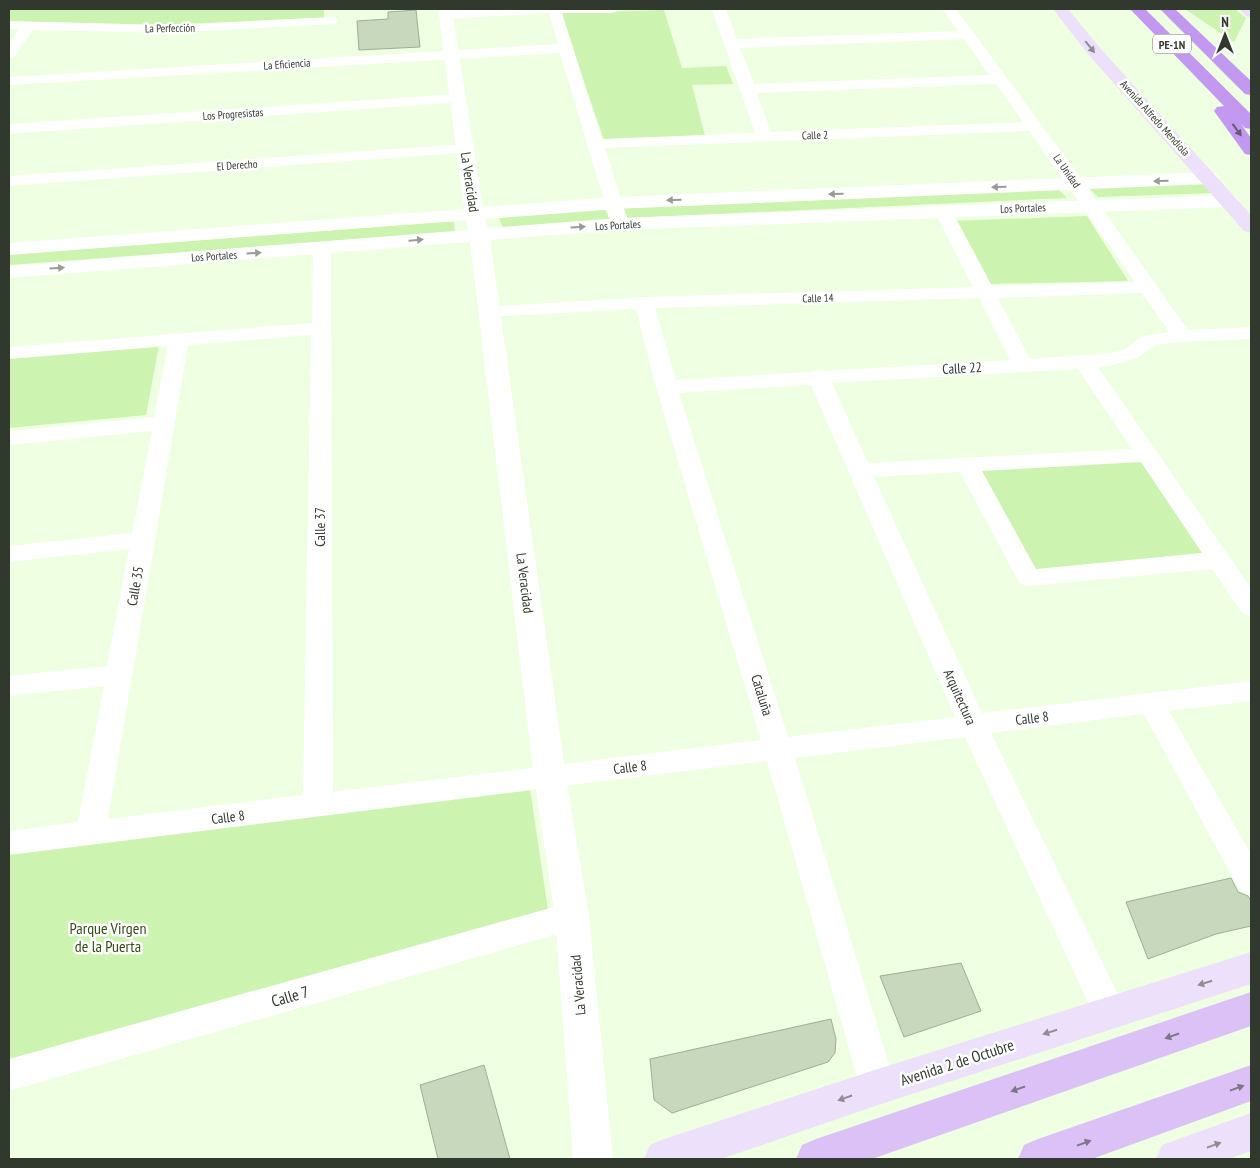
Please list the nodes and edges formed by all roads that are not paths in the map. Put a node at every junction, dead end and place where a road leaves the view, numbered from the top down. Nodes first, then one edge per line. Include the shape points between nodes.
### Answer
1 (554, 9) edge
2 (611, 9) edge
3 (718, 9) edge
4 (949, 9) edge
5 (1060, 9) edge
6 (1137, 9) edge
7 (1167, 9) edge
8 (1246, 9) edge
9 (446, 12) edge
10 (1251, 13) edge
11 (331, 15) edge
12 (9, 26) edge
13 (29, 26) junction
14 (968, 35) junction
15 (731, 44) junction
16 (566, 48) junction
17 (9, 54) edge
18 (452, 54) junction
19 (332, 61) junction
20 (1000, 79) junction
21 (1206, 79) junction
22 (9, 81) edge
23 (1249, 87) edge
24 (748, 89) junction
25 (458, 99) junction
26 (1251, 124) edge
27 (1034, 126) junction
28 (9, 129) edge
29 (765, 137) junction
30 (595, 144) junction
31 (465, 148) junction
32 (1251, 150) edge
33 (1210, 178) junction
34 (9, 181) edge
35 (1076, 184) junction
36 (1229, 201) junction
37 (613, 202) junction
38 (1090, 206) junction
39 (943, 211) junction
40 (477, 224) junction
41 (620, 224) junction
42 (1251, 227) edge
43 (322, 247) junction
44 (9, 249) edge
45 (9, 272) edge
46 (1147, 287) junction
47 (984, 293) junction
48 (644, 303) junction
49 (489, 311) junction
50 (322, 328) junction
51 (1251, 333) edge
52 (1182, 336) junction
53 (179, 339) junction
54 (9, 353) edge
55 (1084, 362) junction
56 (1023, 365) junction
57 (818, 376) junction
58 (667, 387) junction
59 (164, 423) junction
60 (9, 438) edge
61 (1150, 455) junction
62 (968, 466) junction
63 (860, 471) junction
64 (143, 540) junction
65 (9, 554) edge
66 (1219, 560) junction
67 (1251, 607) edge
68 (119, 675) junction
69 (9, 686) edge
70 (1251, 691) edge
71 (1151, 704) junction
72 (973, 726) junction
73 (778, 749) junction
74 (550, 777) junction
75 (318, 806) junction
76 (91, 833) junction
77 (9, 844) edge
78 (1251, 882) edge
79 (572, 916) junction
80 (1251, 968) edge
81 (1251, 1009) edge
82 (1110, 1013) junction
83 (9, 1075) edge
84 (1251, 1083) edge
85 (878, 1087) junction
86 (1251, 1132) edge
87 (593, 1159) edge
88 (664, 1159) edge
89 (816, 1159) edge
90 (1038, 1159) edge
91 (1176, 1159) edge

1 - 2 street
1 - 9 street
1 - 16 street
3 - 15 street
4 - 14 street, La Unidad
5 -> 33 main road, Avenida Alfredo Mendiola
6 - 21 highway, PE-1N
7 - 23 highway, PE-1N
8 - 10 main road
9 - 18 street, La Veracidad
11 - 13 street, La Perfección via 166,29
11 - 19 street
12 - 13 street, La Perfección
13 - 17 street
14 - 15 street
14 - 20 street, La Unidad
15 - 24 street
16 - 18 street, La Eficiencia
16 - 30 street
18 - 19 street, La Eficiencia
18 - 25 street, La Veracidad
19 - 22 street, La Eficiencia
20 - 24 street
20 - 27 street, La Unidad
21 - 26 highway, PE-1N
21 -> 32 highway via 1222,111
24 - 29 street
25 - 28 street, Los Progresistas
25 - 31 street, La Veracidad
27 - 29 street, Calle 2
27 - 35 street, La Unidad
29 - 30 street, Calle 2
30 - 37 street
31 - 34 street, El Derecho
31 - 40 street, La Veracidad
33 -> 35 street, Los Portales
33 - 36 main road, Avenida Alfredo Mendiola
35 -> 37 street, Los Portales
35 - 38 street, La Unidad
36 - 38 street, Los Portales
36 - 42 main road, Avenida Alfredo Mendiola
37 - 40 street, Los Portales
37 - 41 street
38 - 39 street, Los Portales
38 - 46 street, La Unidad
39 - 41 street, Los Portales
39 - 47 street
40 -> 41 street, Los Portales
43 -> 40 street, Los Portales
40 - 44 street, Los Portales
40 - 49 street, La Veracidad
45 -> 43 street, Los Portales
43 - 50 street, Calle 37
46 - 47 street, Calle 14
46 - 52 street, La Unidad
47 - 48 street, Calle 14
47 - 56 street
48 - 49 street, Calle 14
48 - 58 street, Cataluña
49 - 74 street, La Veracidad
50 - 53 street
50 - 75 street, Calle 37
51 - 52 street, Calle 22
52 - 55 street, Calle 22 via 1150,340 1130,354 1113,359
53 - 54 street
53 - 59 street, Calle 35
55 - 56 street, Calle 22
55 - 61 street
56 - 57 street, Calle 22
57 - 58 street, Calle 22
57 - 63 street, Arquitectura
58 - 73 street, Cataluña
59 - 60 street
59 - 64 street, Calle 35
61 - 62 street
61 - 66 street
62 - 63 street
62 - 66 street via 1029,578
63 - 72 street, Arquitectura
64 - 65 street
64 - 68 street, Calle 35
66 - 67 street
68 - 69 street
68 - 76 street, Calle 35
70 - 71 street, Calle 8
71 - 72 street, Calle 8
71 - 78 street
72 - 73 street, Calle 8
72 - 82 street, Arquitectura
73 - 74 street, Calle 8
73 - 85 street, Cataluña
74 - 75 street, Calle 8
74 - 79 street, La Veracidad
75 - 76 street, Calle 8
76 - 77 street, Calle 8
79 - 83 street, Calle 7
79 - 87 street, La Veracidad
80 -> 82 main road, Avenida 2 de Octubre
81 -> 89 main road
82 -> 85 main road, Avenida 2 de Octubre
90 -> 84 main road
85 -> 88 main road, Avenida 2 de Octubre
91 -> 86 main road

